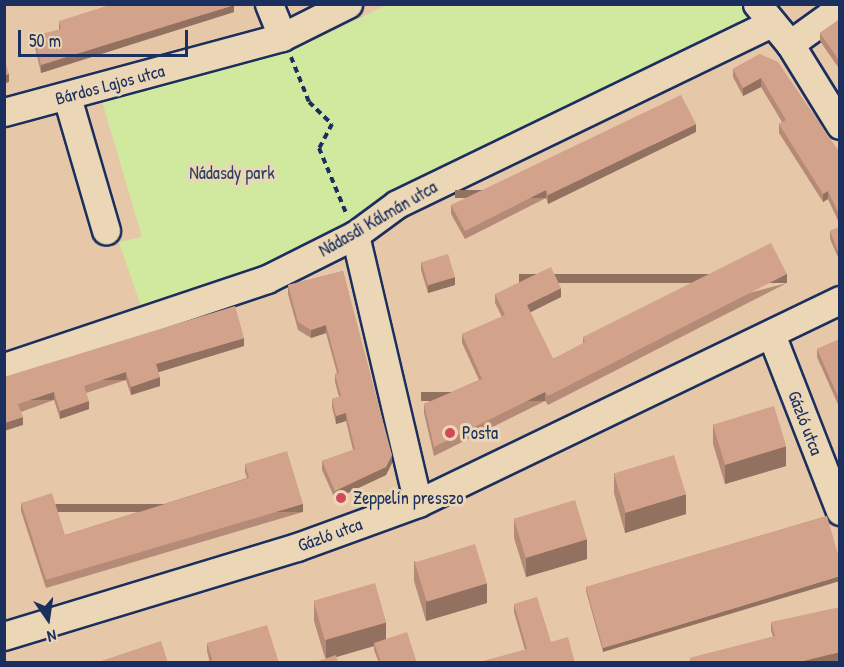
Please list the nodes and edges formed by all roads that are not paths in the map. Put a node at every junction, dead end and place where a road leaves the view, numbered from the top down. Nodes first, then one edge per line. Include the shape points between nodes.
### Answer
1 (269, 4) edge
2 (348, 4) edge
3 (840, 8) edge
4 (764, 14) edge
5 (282, 37) junction
6 (789, 44) junction
7 (67, 97) junction
8 (4, 112) edge
9 (840, 124) edge
10 (106, 230) dead end
11 (355, 235) junction
12 (840, 300) edge
13 (771, 334) junction
14 (4, 367) edge
15 (418, 503) junction
16 (840, 511) edge
17 (4, 636) edge

1 - 5 street
2 - 5 street, Bárdos Lajos utca
3 - 6 street
4 - 6 street
4 - 11 street, Nádasdi Kálmán utca via 397,204
5 - 7 street, Bárdos Lajos utca
6 - 9 street
7 - 8 street, Bárdos Lajos utca
7 - 10 street
11 - 14 street, Nádasdi Kálmán utca via 267,279
11 - 15 street
12 - 13 street, Gázló utca
13 - 15 street, Gázló utca
13 - 16 street, Gázló utca
15 - 17 street, Gázló utca via 297,547

